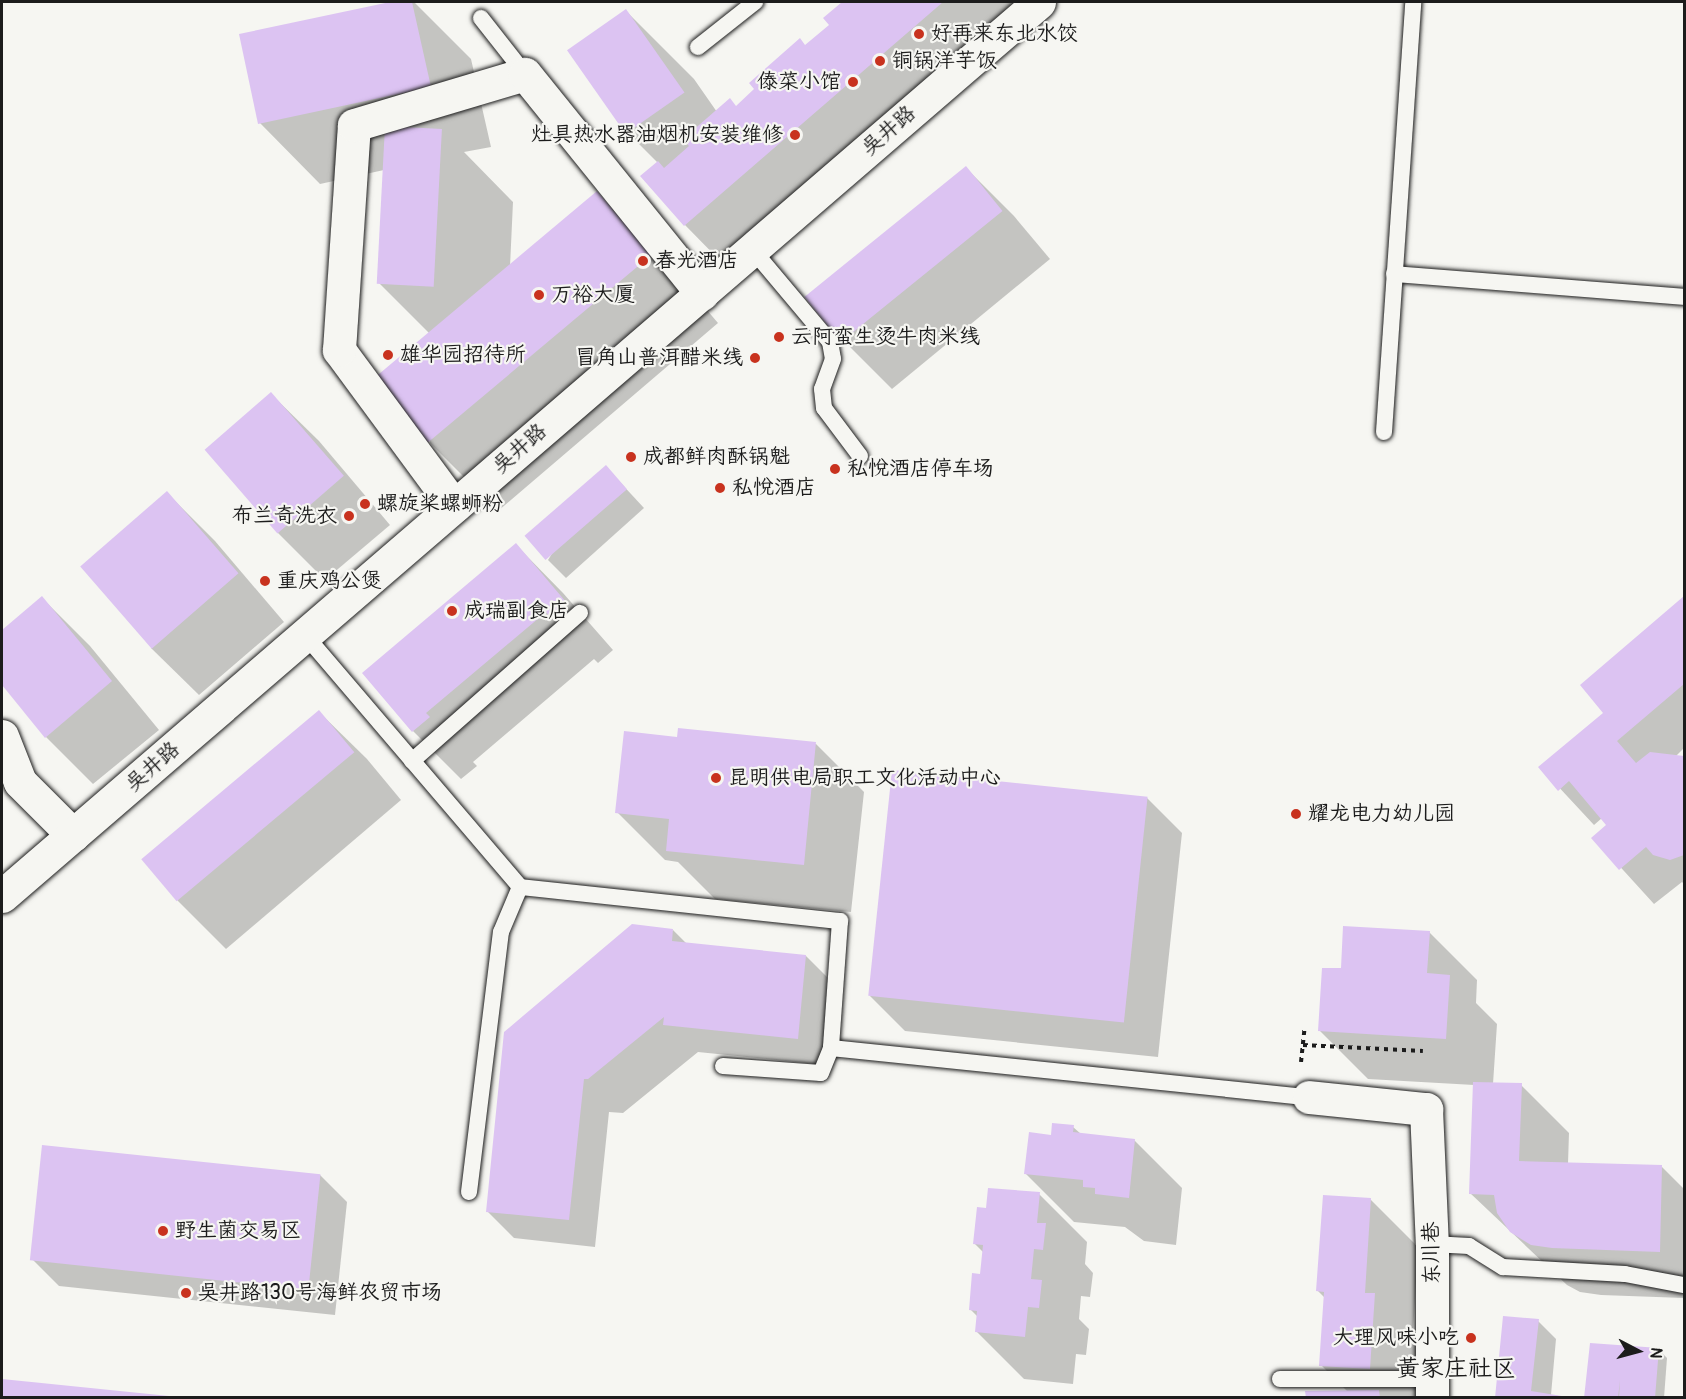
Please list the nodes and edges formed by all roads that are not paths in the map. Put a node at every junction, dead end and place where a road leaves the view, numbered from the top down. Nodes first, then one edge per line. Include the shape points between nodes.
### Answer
1 (755, 2) edge
2 (1039, 2) edge
3 (1413, 2) edge
4 (481, 18) dead end
5 (698, 47) dead end
6 (525, 74) junction
7 (752, 249) junction
8 (1394, 274) junction
9 (702, 293) junction
10 (1684, 297) edge
11 (1384, 432) dead end
12 (860, 456) dead end
13 (454, 506) junction
14 (580, 614) dead end
15 (305, 635) junction
16 (2, 736) edge
17 (412, 761) junction
18 (73, 835) junction
19 (520, 887) junction
20 (2, 896) edge
21 (831, 1048) junction
22 (723, 1066) dead end
23 (1309, 1096) joint
24 (469, 1192) dead end
25 (1432, 1244) junction
26 (1684, 1285) edge
27 (1280, 1379) dead end
28 (1432, 1388) edge

1 - 5 lane
2 - 7 street, 吴井路
3 - 8 lane
4 - 6 lane
6 - 9 street
6 - 13 street via 354,125 339,350
7 - 9 street, 吴井路
7 - 12 lane via 830,342 833,359 822,388 824,408
8 - 10 lane
8 - 11 lane
9 - 13 street, 吴井路
13 - 15 street, 吴井路
14 - 17 lane
15 - 17 lane
15 - 18 street, 吴井路
16 - 18 street via 20,782
17 - 19 lane
18 - 20 street, 吴井路
19 - 21 lane via 840,921
19 - 24 lane via 501,932
21 - 22 lane via 821,1073
21 - 23 lane
23 - 25 street, 东川巷 via 1426,1109
25 - 26 lane via 1469,1246 1503,1267 1625,1274
25 - 28 street, 东川巷
27 - 28 lane

